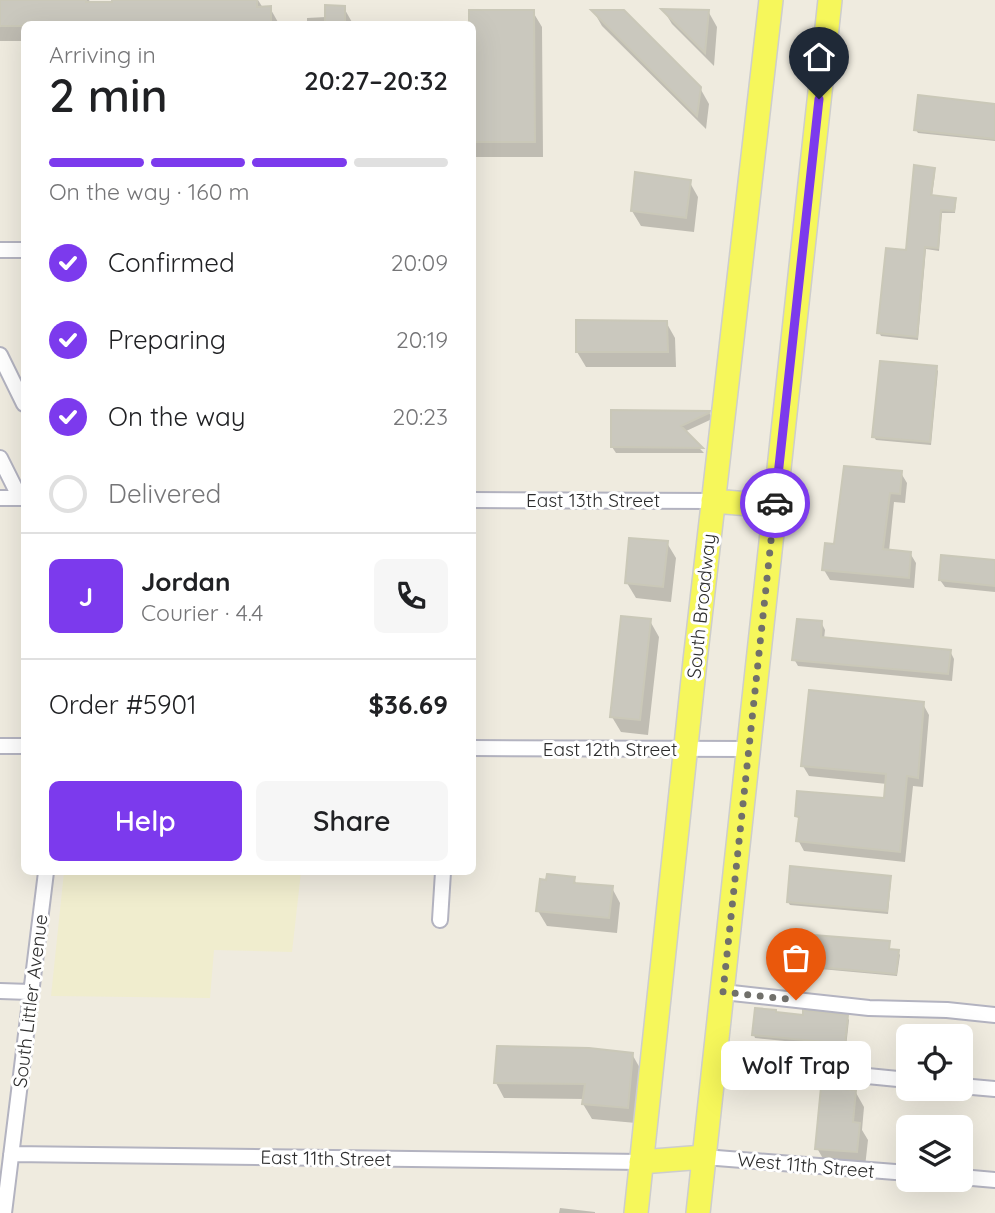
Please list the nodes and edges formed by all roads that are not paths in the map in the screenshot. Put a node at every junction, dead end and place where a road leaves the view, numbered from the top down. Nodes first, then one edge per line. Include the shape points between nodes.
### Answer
1 (771, 0) edge
2 (830, 0) edge
3 (0, 250) edge
4 (21, 250) edge
5 (0, 355) edge
6 (21, 398) edge
7 (0, 458) edge
8 (21, 496) edge
9 (0, 498) edge
10 (21, 498) edge
11 (476, 500) edge
12 (713, 501) junction
13 (774, 506) junction
14 (0, 746) edge
15 (21, 746) edge
16 (476, 748) edge
17 (685, 749) junction
18 (748, 749) junction
19 (46, 875) edge
20 (443, 875) edge
21 (440, 920) dead end
22 (0, 991) edge
23 (30, 992) junction
24 (723, 992) junction
25 (995, 1014) edge
26 (715, 1061) junction
27 (896, 1079) edge
28 (973, 1087) edge
29 (995, 1089) edge
30 (11, 1154) junction
31 (704, 1157) junction
32 (641, 1162) junction
33 (896, 1172) edge
34 (973, 1178) edge
35 (995, 1180) edge
36 (4, 1213) edge
37 (636, 1213) edge
38 (698, 1213) edge

1 - 12 main road, South Broadway
2 - 13 main road
3 - 4 street
5 - 6 street
7 - 8 street
9 - 10 street
11 - 12 street, East 13th Street
12 - 13 main road
12 - 17 main road, South Broadway
13 - 18 main road
14 - 15 street
16 - 17 street, East 12th Street
17 - 18 street, East 12th Street
17 - 32 main road, South Broadway
18 - 24 main road
19 - 23 street, South Littler Avenue
20 - 21 street
22 - 23 street
23 - 30 street, South Littler Avenue
24 - 25 street via 869,1008
24 - 26 main road
26 - 27 street
26 - 31 main road
28 - 29 street
30 - 32 street, East 11th Street
30 - 36 street, South Littler Avenue
31 - 32 main road
31 - 33 street, West 11th Street
31 - 38 main road
32 - 37 main road, South Broadway
34 - 35 street

